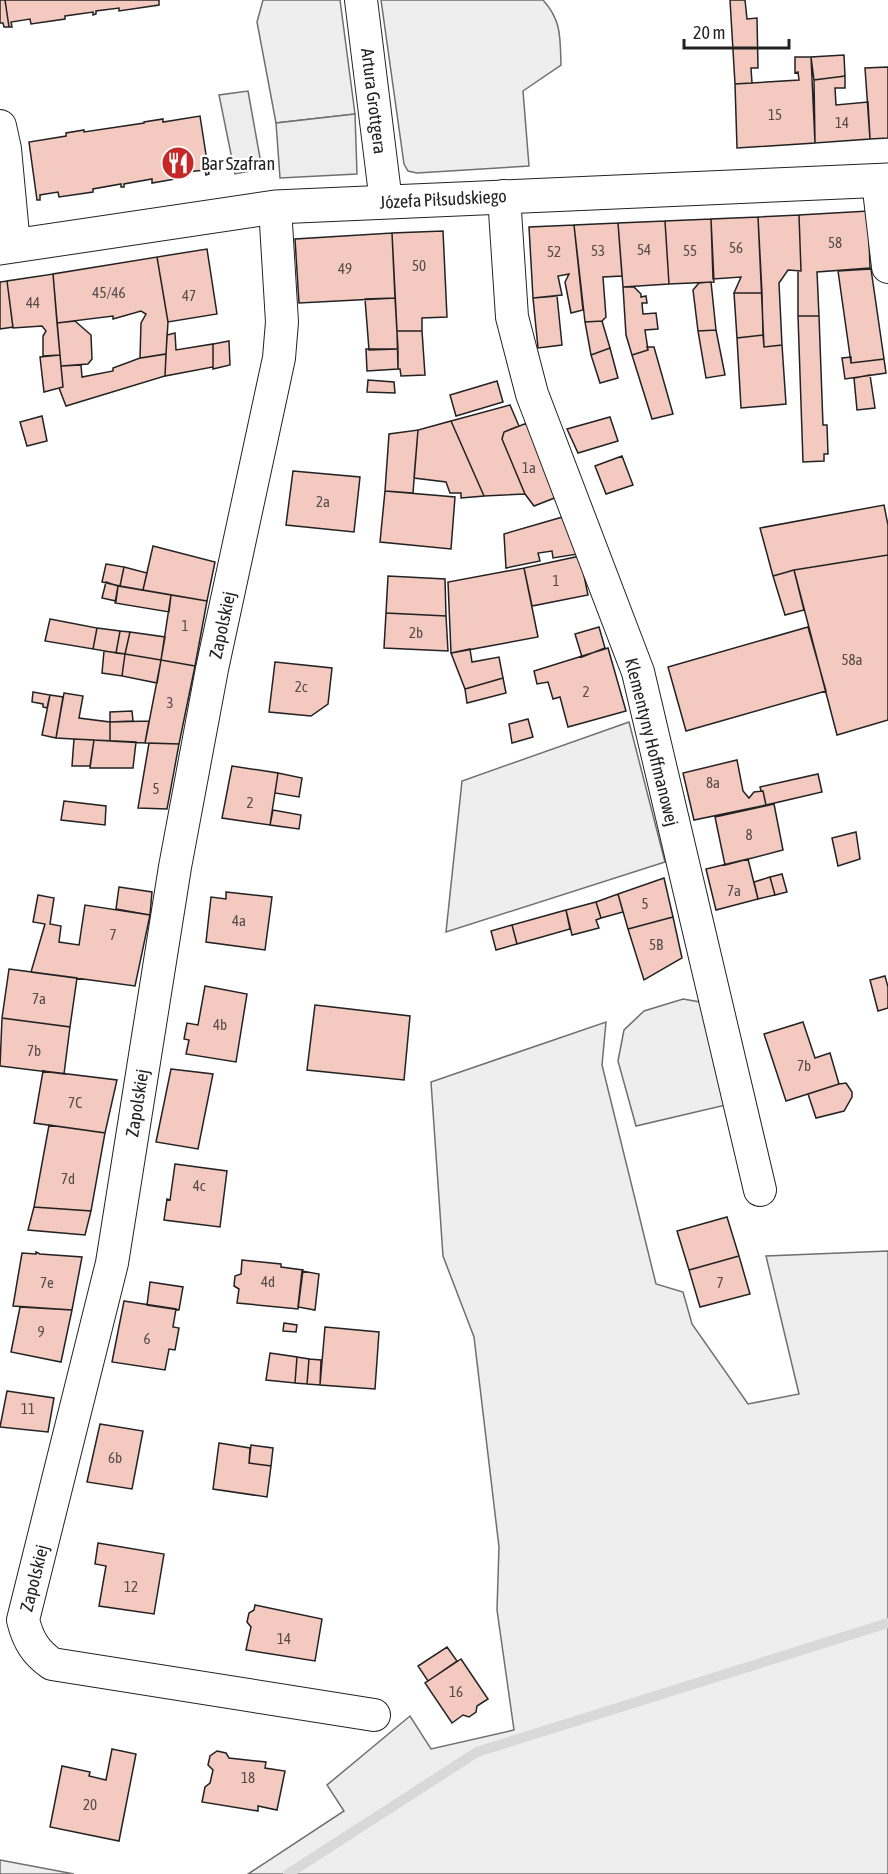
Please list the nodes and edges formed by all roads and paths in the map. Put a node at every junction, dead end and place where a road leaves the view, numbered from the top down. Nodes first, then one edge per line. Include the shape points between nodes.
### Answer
1 (361, 0) edge
2 (0, 126) edge
3 (883, 180) edge
4 (504, 196) junction
5 (386, 202) junction
6 (274, 207) junction
7 (7, 246) edge
8 (888, 267) edge
9 (760, 1190) dead end
10 (374, 1715) dead end

1 - 5 street, Artura Grottgera
2 - 7 street via 5,149
3 - 4 street, Józefa Piłsudskiego
3 - 8 street
4 - 5 street, Józefa Piłsudskiego
4 - 9 street, Klementyny Hoffmanowej via 512,317 532,394 638,672
5 - 6 street, Józefa Piłsudskiego
6 - 7 street, Józefa Piłsudskiego
6 - 10 street, Zapolskiej via 282,322 279,358 212,669 177,855 112,1263 23,1620 31,1645 52,1664

